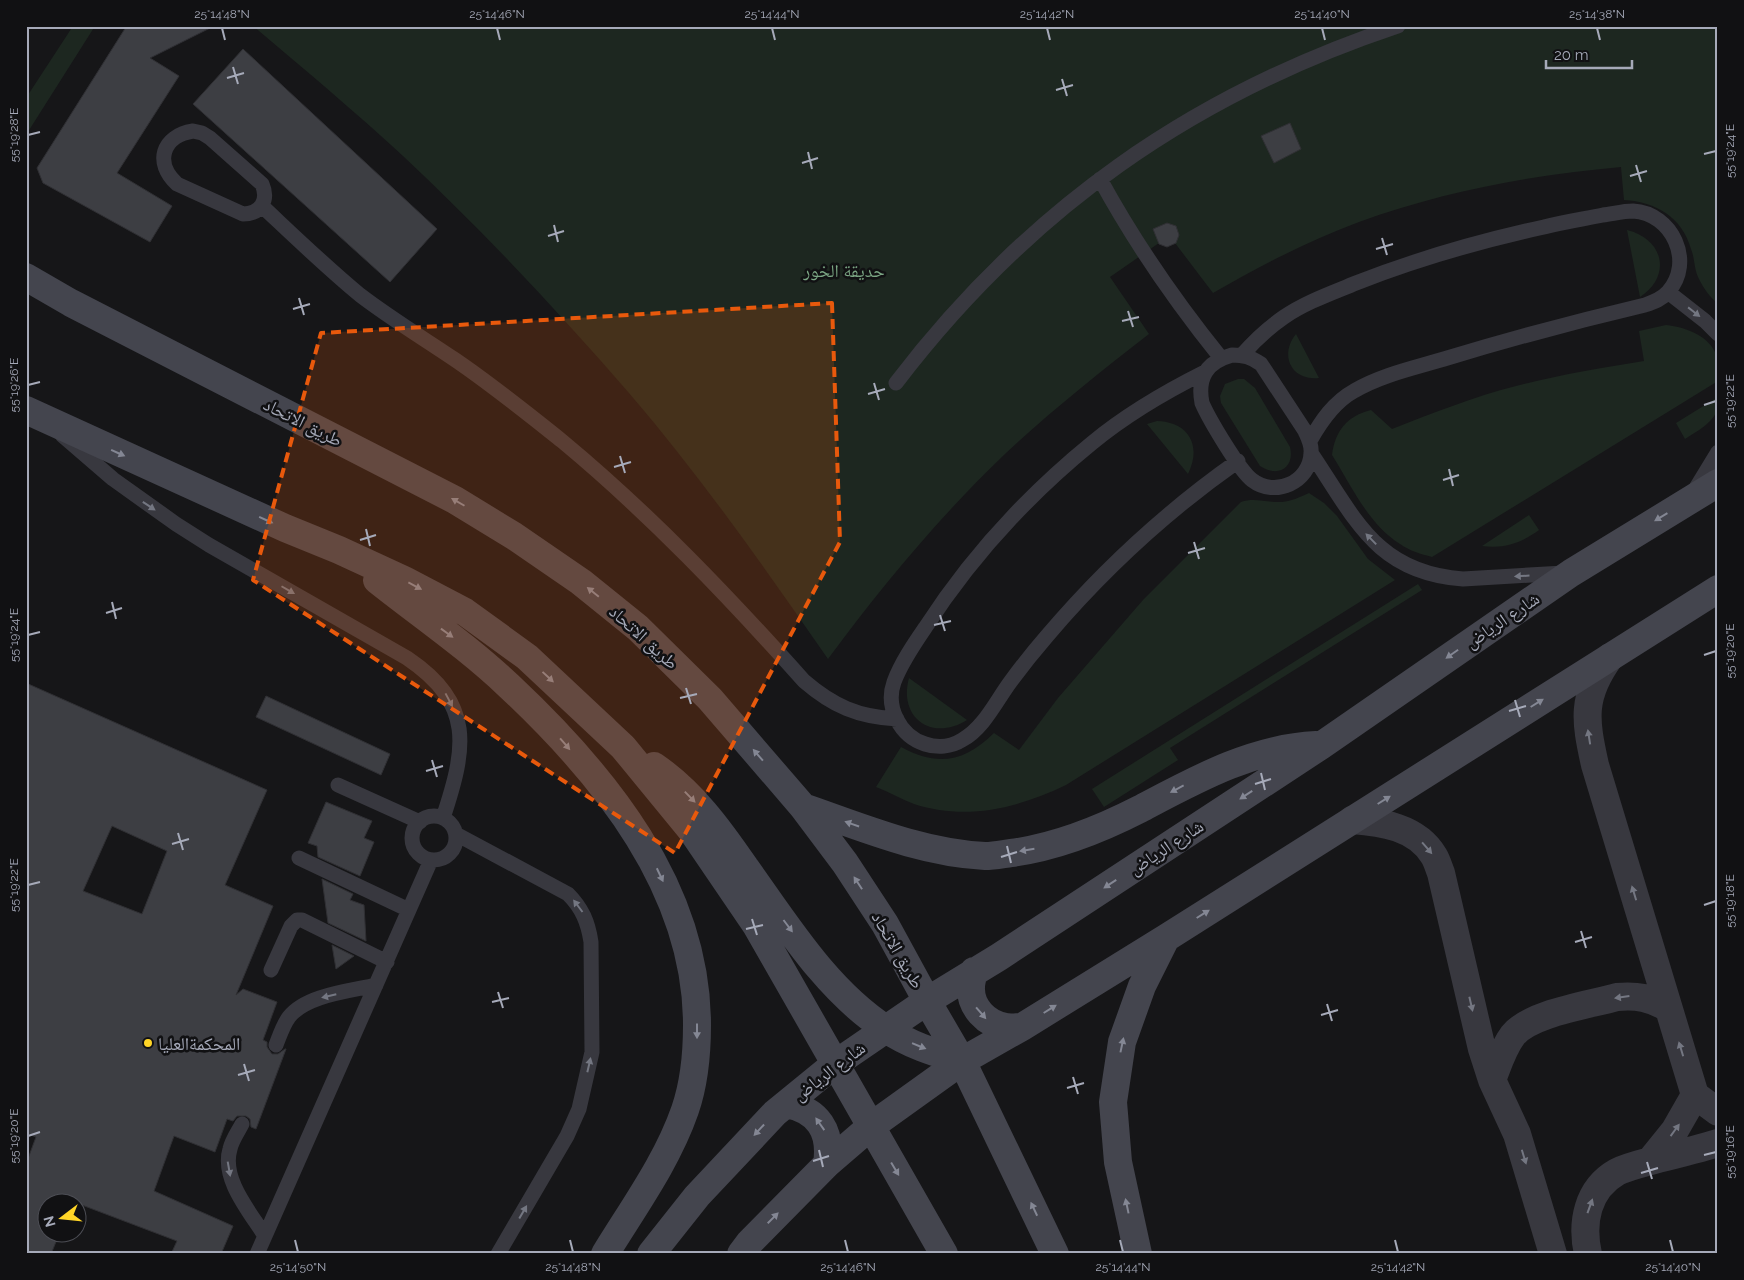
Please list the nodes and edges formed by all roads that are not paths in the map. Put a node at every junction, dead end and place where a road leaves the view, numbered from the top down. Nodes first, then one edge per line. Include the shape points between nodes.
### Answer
1 (1398, 26) edge
2 (1100, 179) junction
3 (262, 206) junction
4 (26, 277) edge
5 (1668, 292) junction
6 (26, 298) edge
7 (71, 303) junction
8 (1718, 334) edge
9 (1242, 355) junction
10 (1221, 358) junction
11 (1206, 372) junction
12 (896, 383) dead end
13 (35, 415) edge
14 (1311, 447) junction
15 (1718, 452) edge
16 (1238, 461) junction
17 (1718, 483) edge
18 (1689, 500) junction
19 (339, 550) junction
20 (1570, 572) junction
21 (1718, 589) edge
22 (1610, 657) junction
23 (897, 719) junction
24 (1322, 745) junction
25 (623, 747) junction
26 (338, 785) dead end
27 (803, 807) junction
28 (443, 818) junction
29 (1352, 820) junction
30 (420, 822) junction
31 (456, 834) junction
32 (299, 858) dead end
33 (431, 860) junction
34 (409, 910) junction
35 (1166, 938) junction
36 (387, 962) junction
37 (271, 970) dead end
38 (974, 971) junction
39 (376, 985) junction
40 (927, 1001) junction
41 (1668, 1008) junction
42 (1022, 1027) junction
43 (886, 1030) junction
44 (276, 1045) dead end
45 (962, 1061) junction
46 (835, 1064) junction
47 (1492, 1080) junction
48 (1695, 1095) junction
49 (786, 1104) junction
50 (1718, 1112) edge
51 (242, 1124) dead end
52 (870, 1127) junction
53 (1718, 1143) edge
54 (1650, 1161) junction
55 (827, 1164) junction
56 (265, 1236) junction
57 (257, 1254) edge
58 (498, 1254) edge
59 (605, 1254) edge
60 (651, 1254) edge
61 (741, 1254) edge
62 (944, 1254) edge
63 (1055, 1254) edge
64 (1138, 1254) edge
65 (1553, 1254) edge
66 (1588, 1254) edge

1 - 2 lane via 1324,52 1246,88 1166,134
2 - 10 lane via 1153,268
2 - 12 lane via 989,275 936,332
3 - 3 lane via 265,198 262,184 210,138 202,133 184,133 169,143 163,161 170,178 177,184 243,214 258,211
3 - 23 lane via 361,295 508,399 614,486 713,580 804,681 832,702 855,712
4 - 7 main road, طريق الاتحاد
5 -> 8 lane
5 - 9 lane via 1675,282 1680,257 1672,234 1655,217 1632,211 1620,212 1503,236 1389,270 1286,316 1255,340
5 - 14 lane via 1645,305 1506,340 1368,384 1340,401 1318,427
6 - 7 main road
27 -> 7 main road, طريق الاتحاد via 710,699 638,628 581,582 455,500
9 - 10 lane
9 - 14 lane via 1253,358 1268,372 1305,431
10 - 11 lane
11 - 16 lane via 1200,387 1202,403
11 - 23 lane via 1165,392 1094,441 999,530 944,598 898,672 892,696 892,708
13 -> 19 main road
13 -> 28 lane via 112,479 176,524 426,671 450,699 457,718 460,753
14 - 16 lane via 1309,464 1303,474 1284,487 1272,488 1251,480
20 -> 14 lane via 1463,579 1418,571 1392,558 1368,536
15 - 18 lane
16 - 23 lane via 1164,518 1083,595 1040,644 971,735 948,746 924,744 904,730
17 - 18 main road, شارع الرياض
18 -> 20 main road, شارع الرياض
19 -> 25 main road via 465,612 527,657
19 -> 59 main road via 455,638 509,685 559,736 634,828 676,910 690,955 697,1000 697,1046 690,1092 668,1150
20 -> 24 main road, شارع الرياض
21 - 22 main road
29 -> 22 main road
41 -> 22 street via 1589,739 1586,718 1589,696 1597,675
24 -> 27 main road via 1298,746 1221,768 1087,835 1031,850 986,856 909,842
24 -> 38 main road, شارع الرياض
25 -> 43 main road via 686,792 713,821 820,968 862,1012
25 - 46 main road via 692,831 750,917
26 - 30 lane
40 -> 27 main road, طريق الاتحاد via 885,924
28 - 30 lane via 427,817
28 - 31 lane
35 -> 29 main road
29 -> 47 street via 1407,831 1433,855 1442,873 1477,1033
30 - 33 lane via 414,828 413,844 417,852
31 - 33 lane via 450,853 445,858
58 -> 31 lane via 567,1136 579,1109 592,1052 591,942 585,915 568,894
32 - 34 lane
33 - 34 lane
34 - 36 lane
42 -> 35 main road
64 -> 35 main road via 1118,1162 1113,1102 1122,1042 1142,986
36 - 37 lane via 297,920 291,926
36 - 39 lane
38 - 40 main road, شارع الرياض
38 -> 42 main road via 972,1000 980,1014 991,1023
39 -> 44 lane via 310,1001 299,1007 283,1026
39 - 56 lane
40 - 43 main road, شارع الرياض
40 - 45 main road, طريق الاتحاد
41 -> 47 street via 1644,997 1630,996 1536,1019 1507,1044
48 -> 41 street
42 - 45 main road
43 -> 45 main road via 936,1054
43 - 46 main road, شارع الرياض
45 - 52 main road
63 -> 45 main road, طريق الاتحاد
46 - 49 main road, شارع الرياض
46 - 52 main road
47 -> 65 street via 1517,1134
48 - 50 street
54 -> 48 street via 1675,1130
55 -> 49 main road via 828,1143 821,1124 806,1110
49 -> 60 main road, شارع الرياض via 697,1196
51 -> 56 lane via 230,1146 228,1170
52 - 55 main road
52 -> 62 main road
53 - 54 street
66 -> 54 street via 1584,1222 1593,1197 1616,1173
61 -> 55 main road
56 - 57 lane

